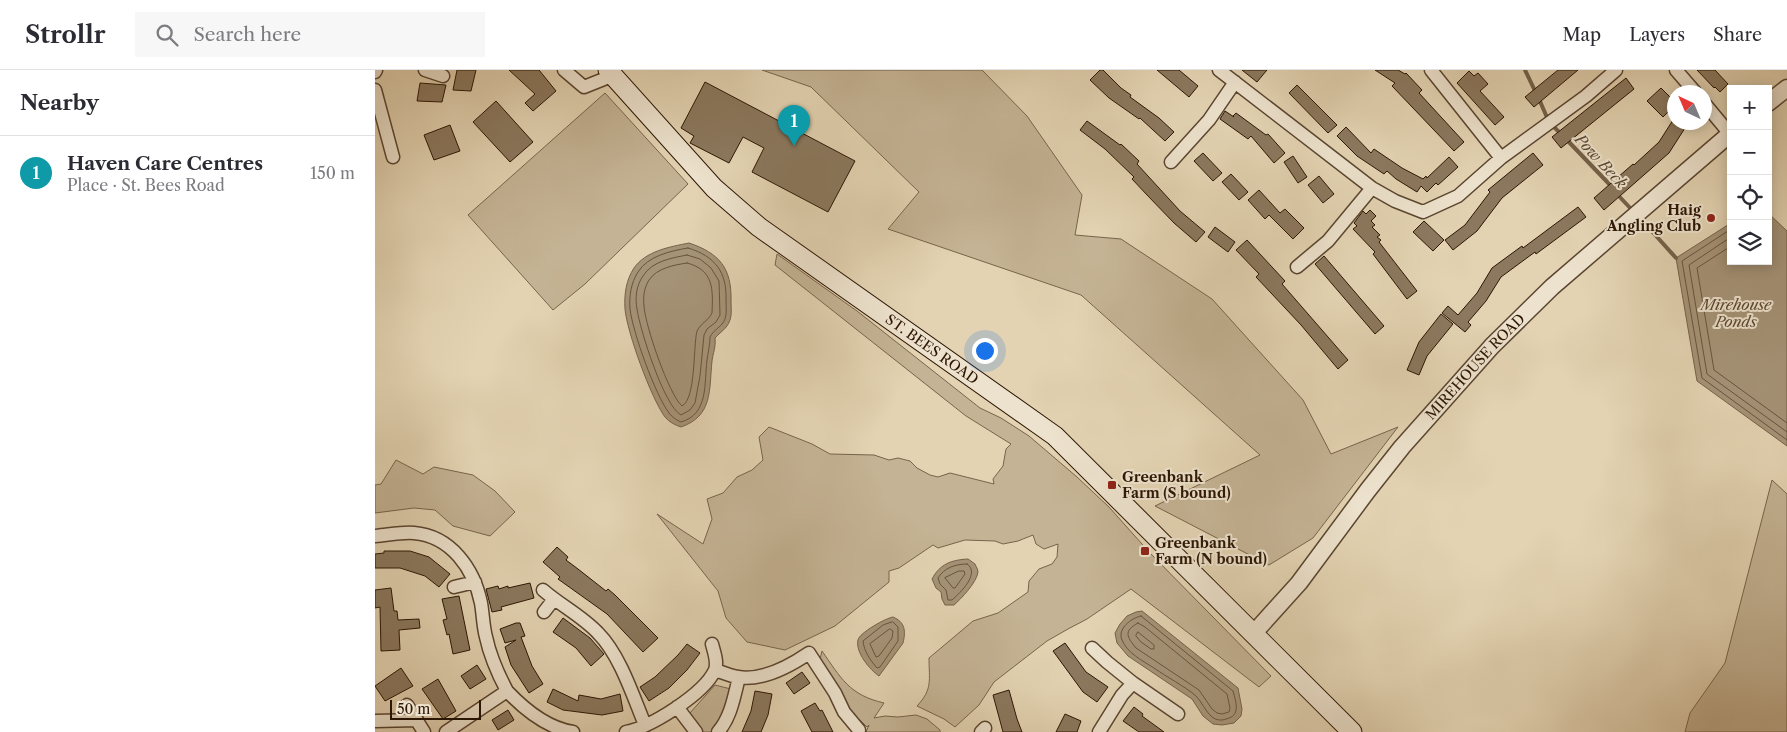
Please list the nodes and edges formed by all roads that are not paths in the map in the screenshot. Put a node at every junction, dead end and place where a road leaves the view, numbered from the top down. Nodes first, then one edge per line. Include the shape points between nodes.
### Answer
1 (425, 70) edge
2 (564, 70) edge
3 (1219, 70) edge
4 (1616, 70) edge
5 (1676, 70) edge
6 (1433, 71) edge
7 (611, 73) edge
8 (443, 76) dead end
9 (1235, 82) junction
10 (1689, 85) edge
11 (1787, 88) edge
12 (375, 90) edge
13 (1772, 100) edge
14 (1712, 112) edge
15 (1727, 130) edge
16 (1727, 137) edge
17 (393, 157) dead end
18 (1501, 158) junction
19 (1171, 162) dead end
20 (1372, 188) junction
21 (1297, 267) dead end
22 (375, 536) edge
23 (475, 582) junction
24 (454, 587) dead end
25 (543, 590) dead end
26 (554, 599) junction
27 (544, 612) dead end
28 (1253, 634) junction
29 (712, 644) dead end
30 (1093, 648) dead end
31 (715, 670) junction
32 (739, 677) junction
33 (1133, 683) junction
34 (507, 691) junction
35 (407, 705) dead end
36 (677, 707) junction
37 (1178, 714) dead end
38 (417, 720) junction
39 (375, 721) edge
40 (645, 725) junction
41 (859, 730) dead end
42 (424, 732) edge
43 (446, 732) edge
44 (573, 732) edge
45 (626, 732) edge
46 (696, 732) edge
47 (717, 732) edge
48 (1099, 732) edge
49 (1352, 732) edge

1 - 8 street
2 - 7 street via 584,87
3 - 9 street
4 - 18 street
5 - 10 street
6 - 18 street
7 - 28 main road, ST. BEES ROAD via 714,188 742,213 1055,436
9 - 19 street via 1209,120
9 - 20 street
11 - 13 street
12 - 17 street
14 - 15 street
16 - 28 street, MIREHOUSE ROAD via 1559,281 1492,346 1402,447 1299,583
18 - 20 street via 1458,196 1423,212
20 - 21 street via 1328,240
22 - 23 street via 414,533 438,540 467,565
23 - 24 street
23 - 34 street via 489,650
25 - 26 street
26 - 27 street
26 - 40 street via 589,625 609,645
28 - 49 main road, ST. BEES ROAD
29 - 31 street
30 - 33 street
31 - 32 street
31 - 36 street
32 - 41 street via 769,674 809,653 844,712
32 - 47 street via 727,718
33 - 37 street
33 - 48 street
34 - 43 street
34 - 44 street via 533,715
35 - 38 street
36 - 40 street
36 - 46 street
38 - 39 street
38 - 42 street
40 - 45 street

